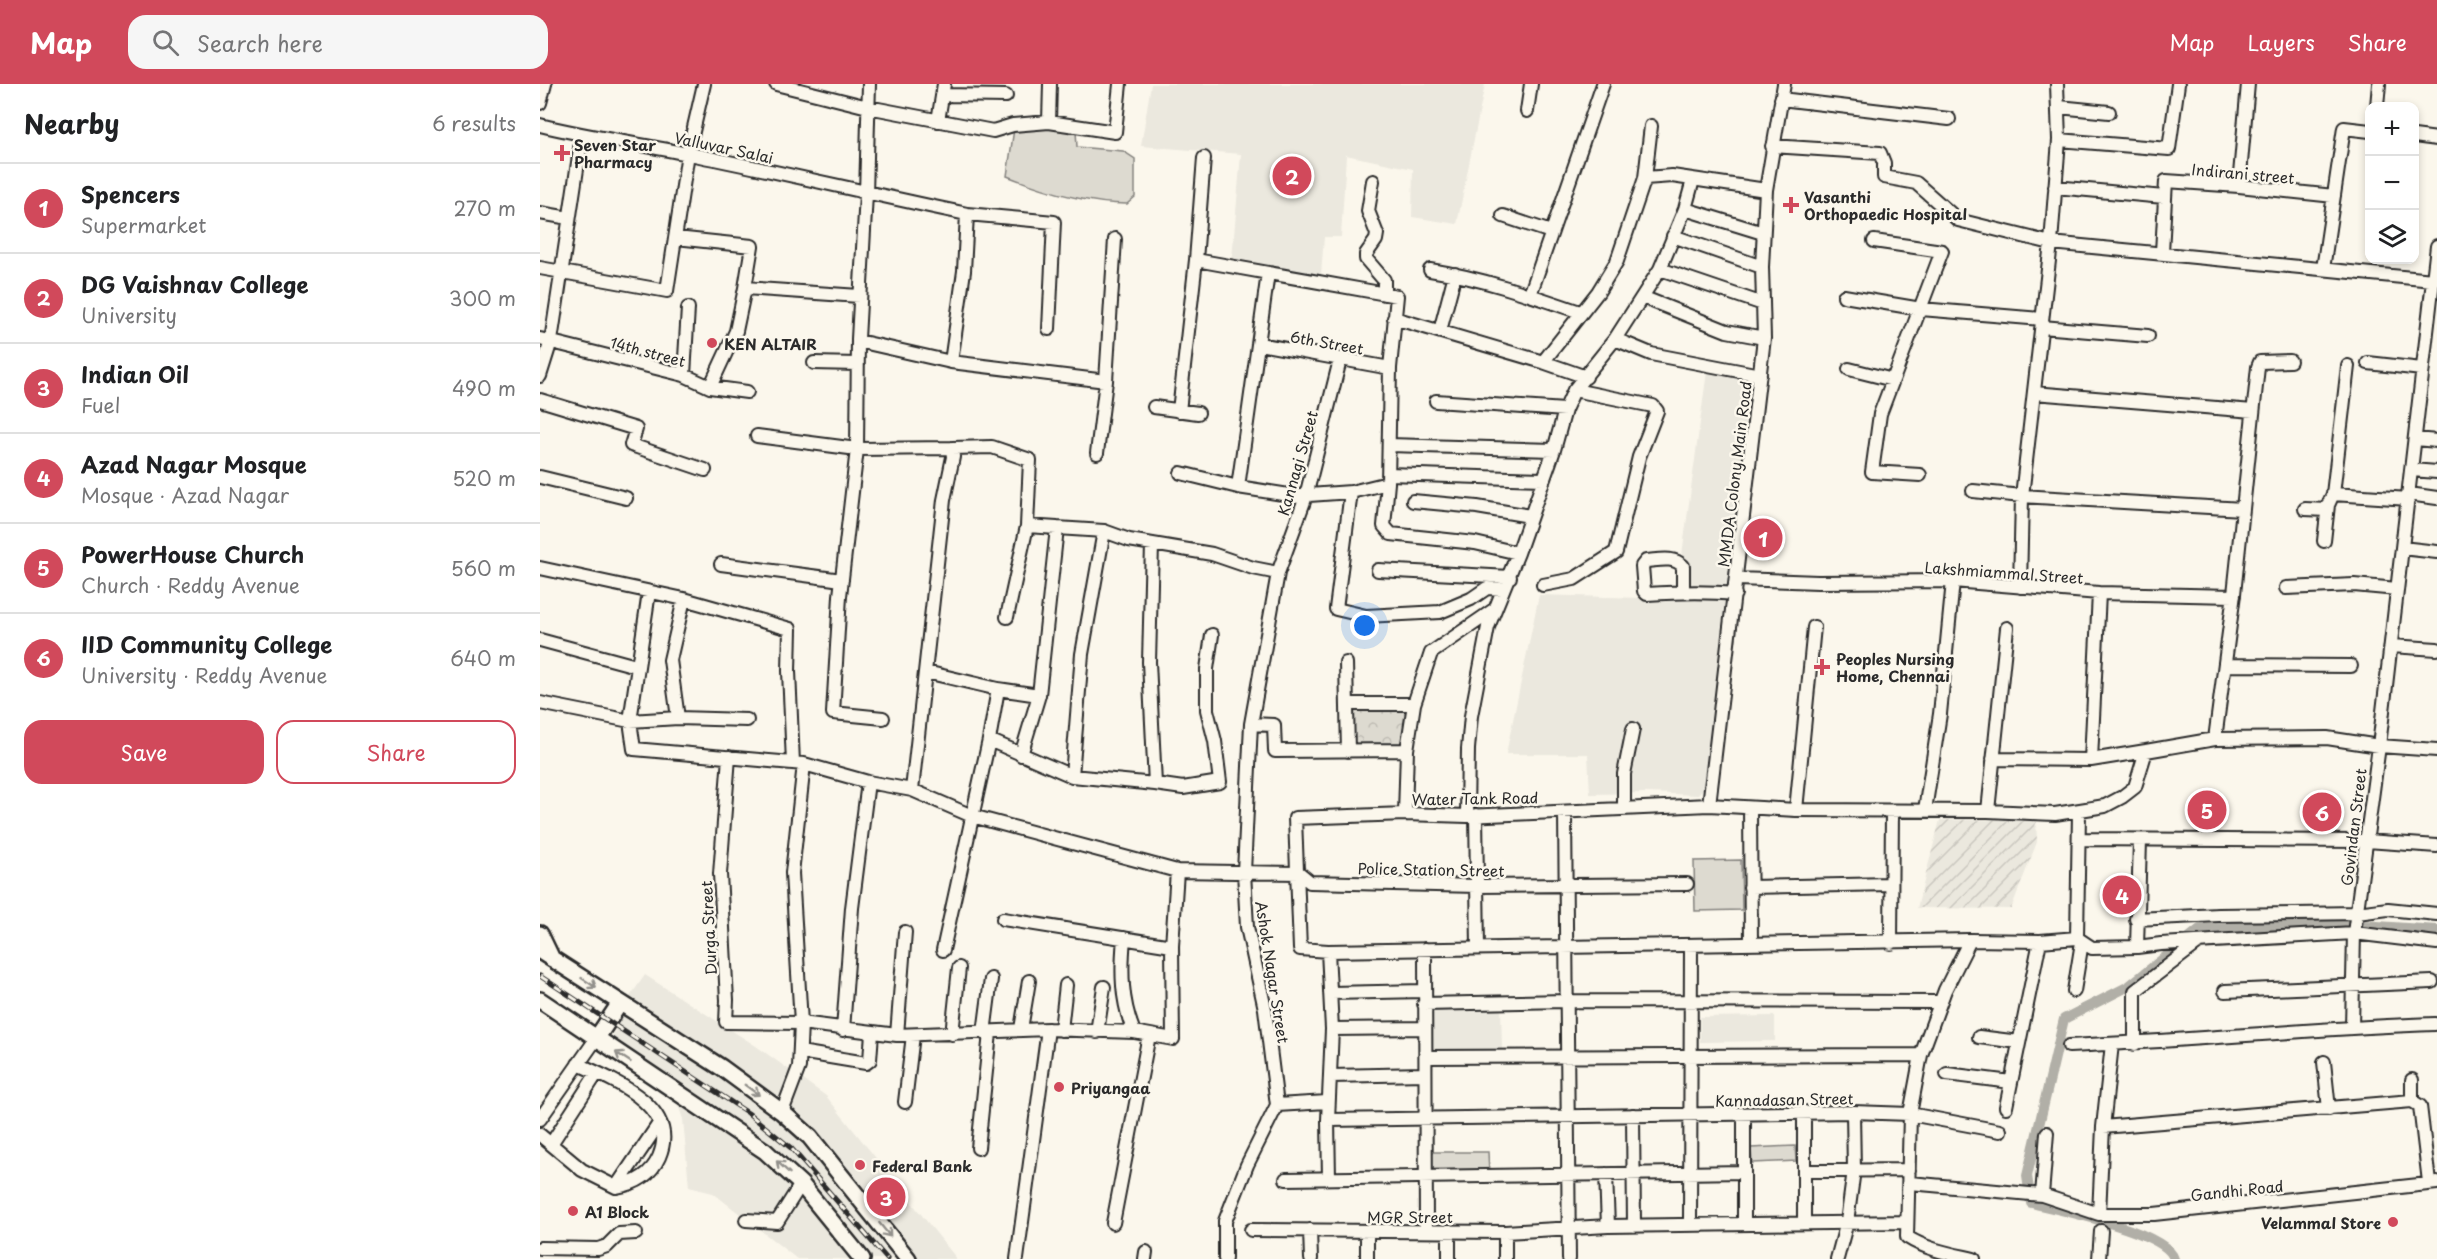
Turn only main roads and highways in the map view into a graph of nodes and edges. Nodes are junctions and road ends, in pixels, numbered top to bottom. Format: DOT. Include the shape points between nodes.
graph roads {
  1 [pos="540,934"];
  2 [pos="546,955"];
  3 [pos="540,999"];
  4 [pos="620,1003"];
  5 [pos="596,1039"];
  6 [pos="862,1259"];
  7 [pos="908,1259"];
  1 -- 2 [label="main road"];
  2 -- 4 [label="main road, one-way"];
  3 -- 5 [label="main road"];
  4 -- 5 [label="main road"];
  4 -- 7 [label="main road, one-way" via="722,1068 782,1112 810,1137"];
  6 -- 5 [label="main road, one-way" via="801,1184 765,1151"];
}
